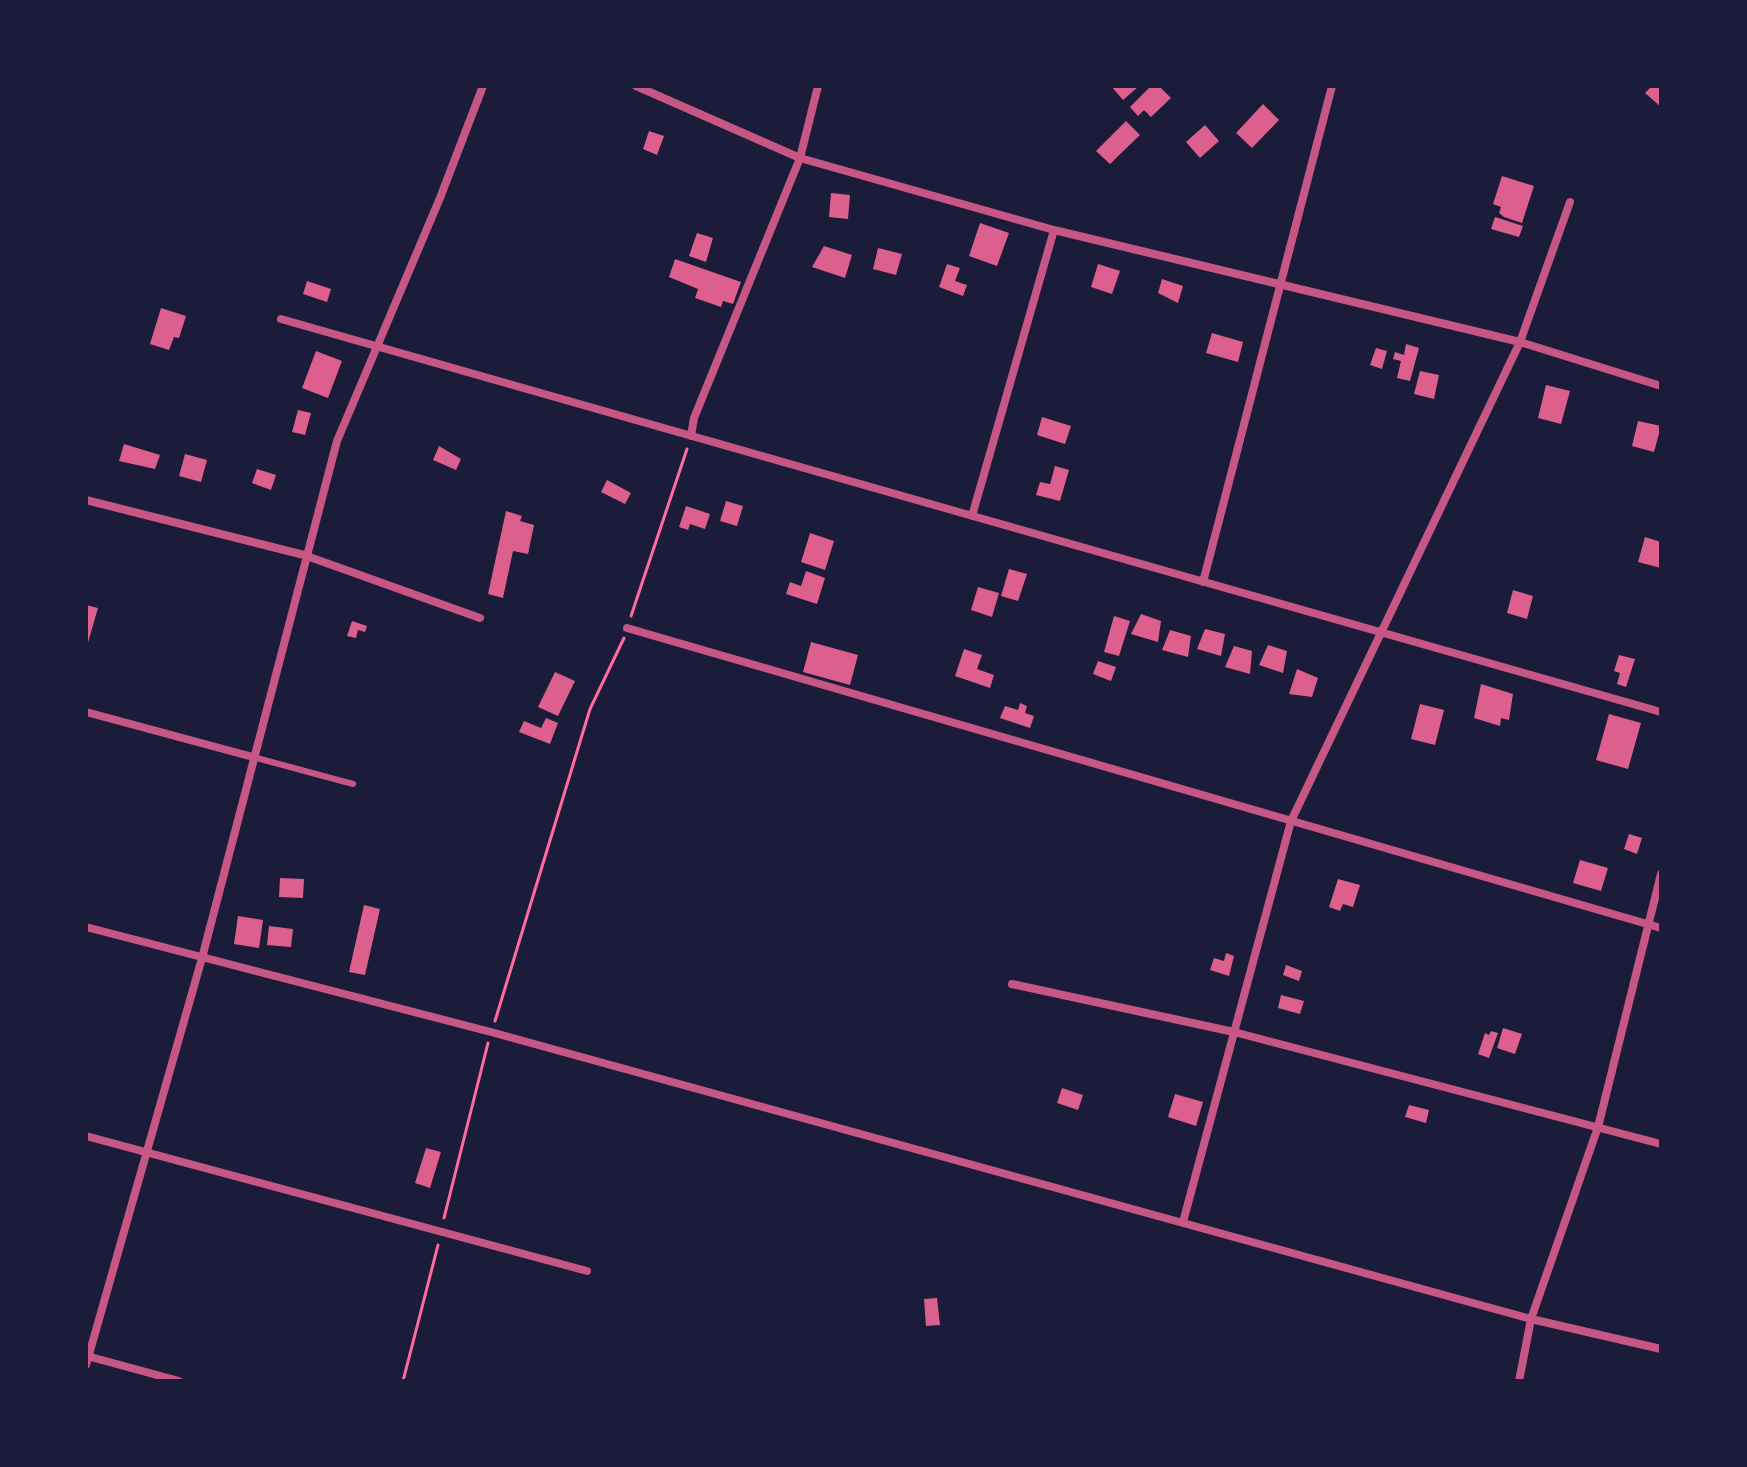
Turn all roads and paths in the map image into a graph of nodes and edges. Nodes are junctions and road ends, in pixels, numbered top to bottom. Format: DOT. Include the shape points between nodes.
graph roads {
  1 [pos="483,86"];
  2 [pos="636,86"];
  3 [pos="818,86"];
  4 [pos="1332,86"];
  5 [pos="800,158"];
  6 [pos="1570,202"];
  7 [pos="1054,230"];
  8 [pos="1281,284"];
  9 [pos="281,319"];
  10 [pos="1520,342"];
  11 [pos="376,346"];
  12 [pos="1661,386"];
  13 [pos="691,436"];
  14 [pos="86,500"];
  15 [pos="972,516"];
  16 [pos="304,555"];
  17 [pos="1203,582"];
  18 [pos="480,618"];
  19 [pos="627,628"];
  20 [pos="1382,632"];
  21 [pos="590,709"];
  22 [pos="86,712"];
  23 [pos="1661,712"];
  24 [pos="253,757"];
  25 [pos="353,784"];
  26 [pos="1291,821"];
  27 [pos="1661,874"];
  28 [pos="1648,925"];
  29 [pos="86,927"];
  30 [pos="1661,928"];
  31 [pos="202,958"];
  32 [pos="1012,984"];
  33 [pos="1234,1032"];
  34 [pos="1598,1127"];
  35 [pos="86,1136"];
  36 [pos="1661,1144"];
  37 [pos="147,1152"];
  38 [pos="1183,1222"];
  39 [pos="587,1271"];
  40 [pos="1531,1319"];
  41 [pos="1661,1349"];
  42 [pos="87,1359"];
  43 [pos="179,1381"];
  44 [pos="1519,1381"];
  1 -- 11 [label="street"];
  2 -- 5 [label="street"];
  3 -- 5 [label="street"];
  4 -- 8 [label="street"];
  5 -- 7 [label="street"];
  5 -- 13 [label="street"];
  6 -- 10 [label="street"];
  7 -- 8 [label="street"];
  7 -- 15 [label="street"];
  8 -- 10 [label="street"];
  8 -- 17 [label="street"];
  9 -- 11 [label="street"];
  10 -- 12 [label="street"];
  10 -- 20 [label="street"];
  11 -- 13 [label="street"];
  11 -- 16 [label="street" via="337,441"];
  13 -- 15 [label="street"];
  13 -- 19 [label="path"];
  14 -- 16 [label="street"];
  15 -- 17 [label="street"];
  16 -- 18 [label="street"];
  16 -- 24 [label="street"];
  17 -- 20 [label="street"];
  19 -- 21 [label="path"];
  19 -- 26 [label="street"];
  20 -- 23 [label="street"];
  20 -- 26 [label="street"];
  22 -- 24 [label="street"];
  24 -- 25 [label="lane"];
  24 -- 31 [label="street"];
  26 -- 28 [label="street"];
  26 -- 33 [label="street"];
  27 -- 28 [label="street"];
  28 -- 30 [label="street"];
  28 -- 34 [label="street"];
  29 -- 31 [label="street"];
  31 -- 37 [label="street"];
  31 -- 38 [label="street"];
  32 -- 33 [label="street"];
  33 -- 34 [label="street"];
  33 -- 38 [label="street"];
  34 -- 36 [label="street"];
  34 -- 40 [label="street"];
  35 -- 37 [label="street"];
  37 -- 39 [label="street"];
  37 -- 42 [label="street"];
  38 -- 40 [label="street"];
  40 -- 41 [label="street"];
  40 -- 44 [label="street"];
  42 -- 43 [label="street"];
}
